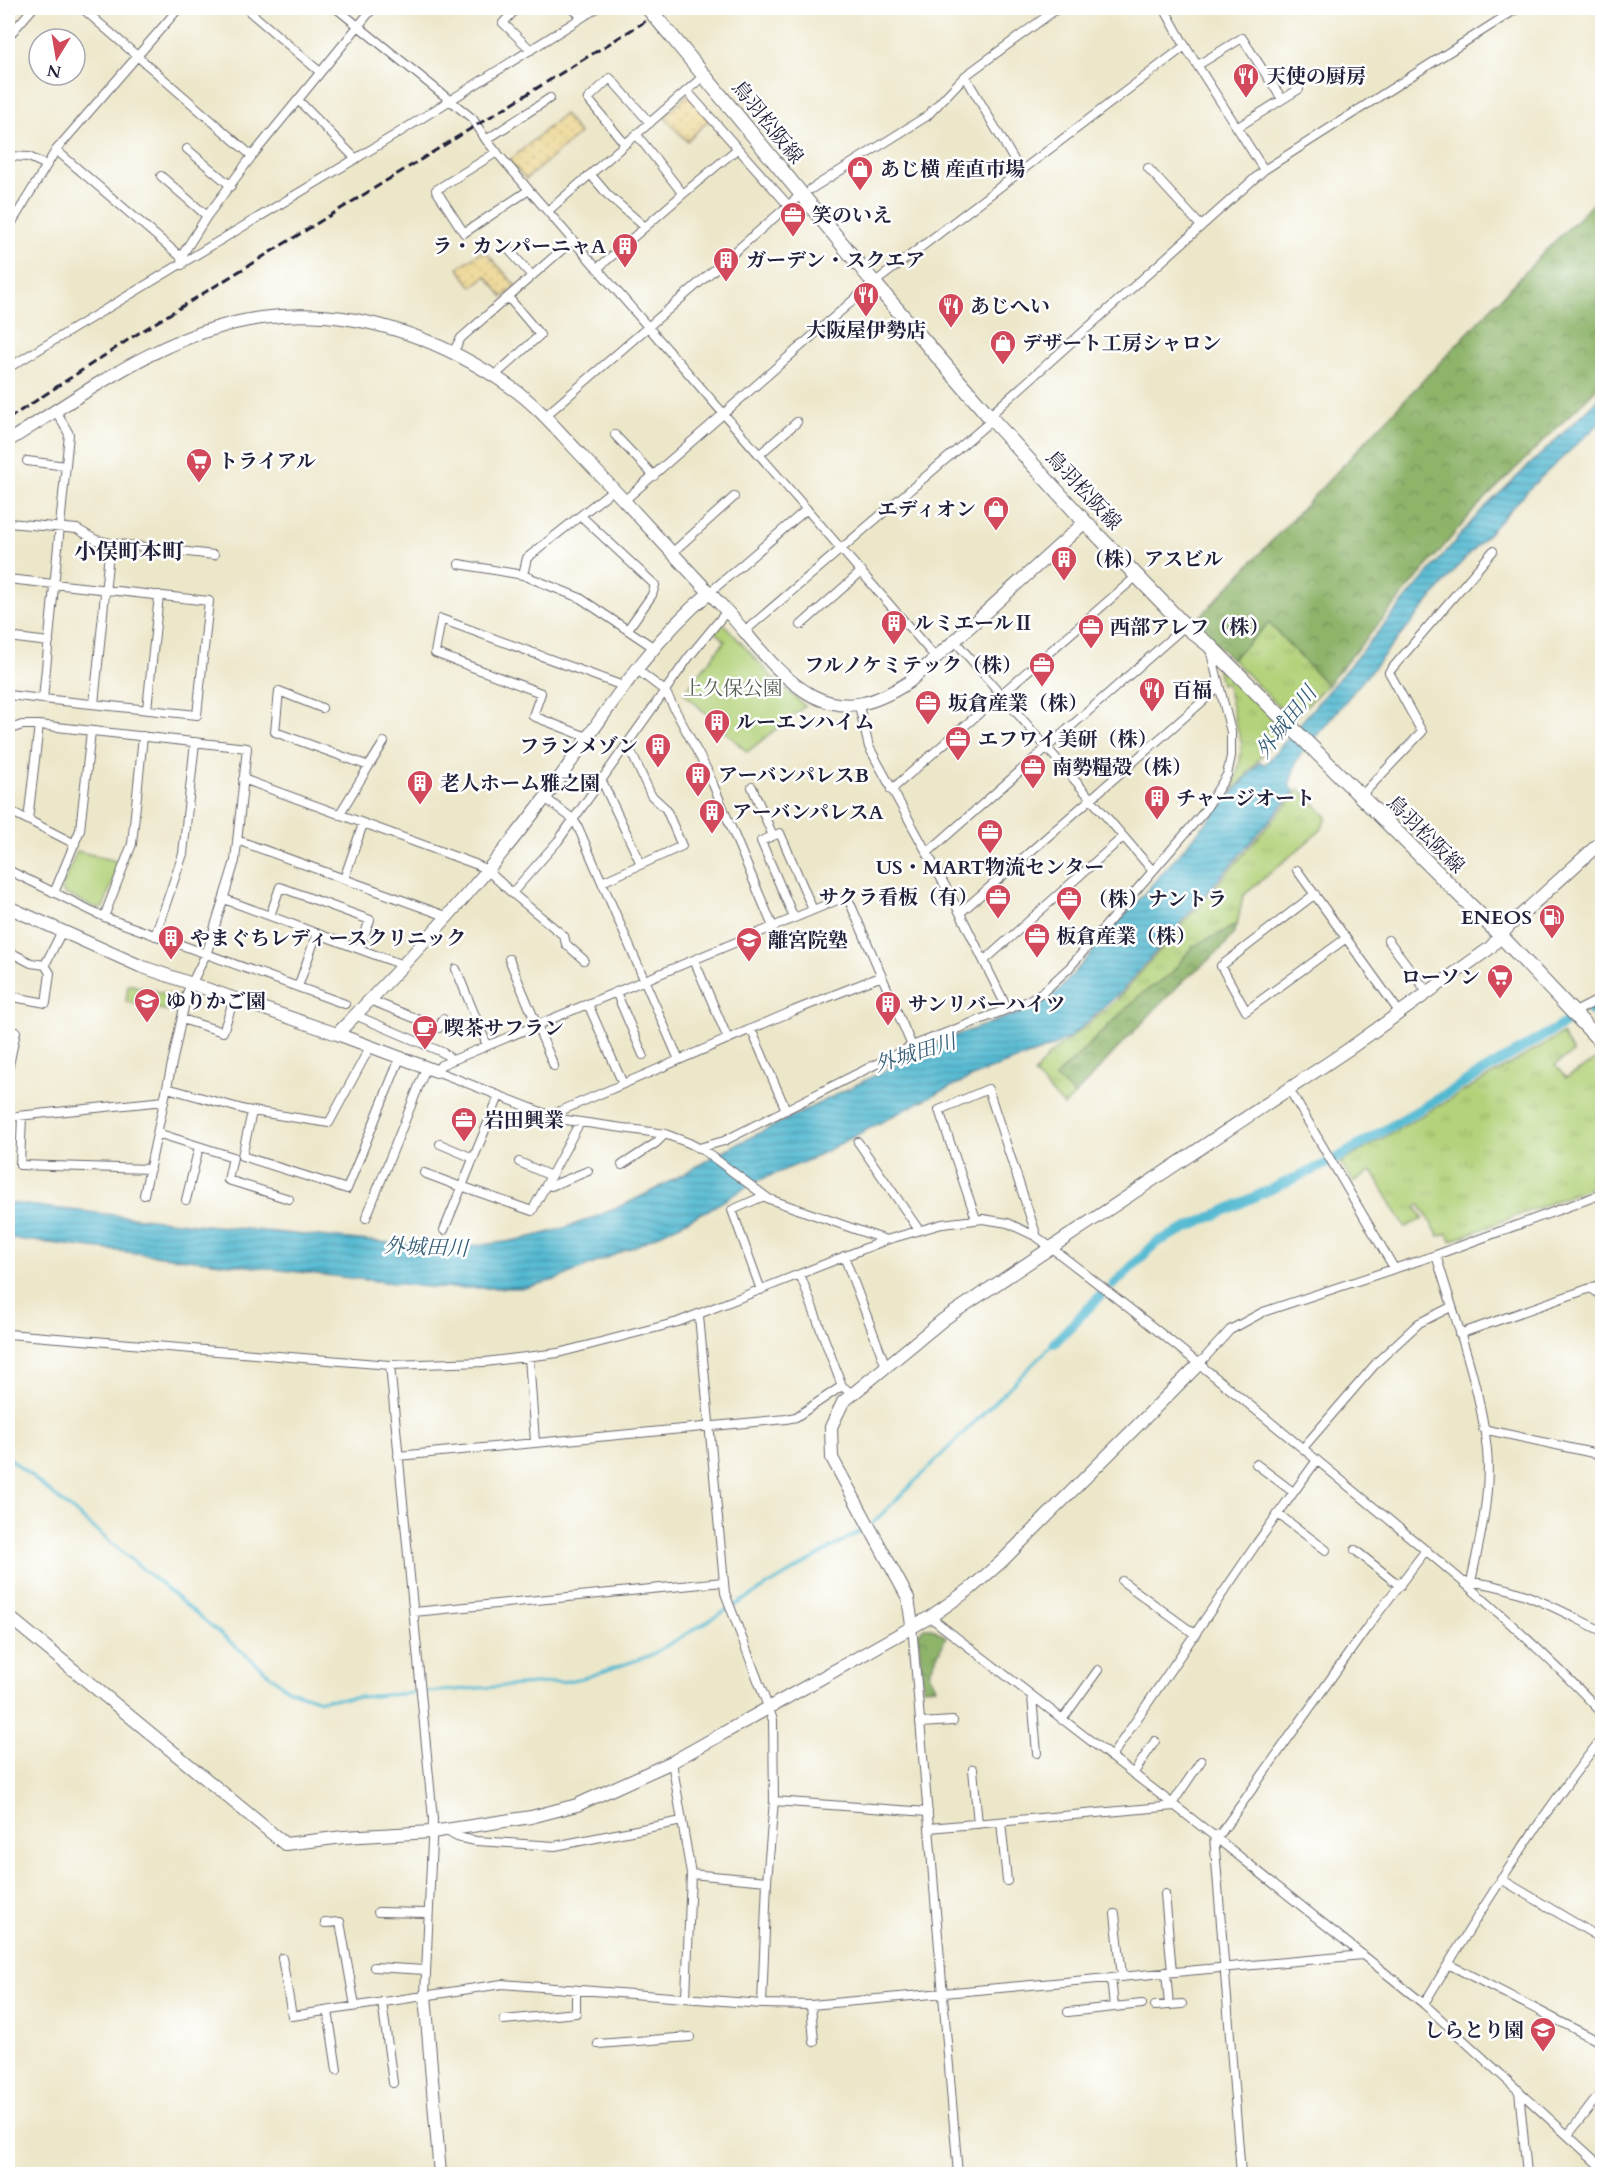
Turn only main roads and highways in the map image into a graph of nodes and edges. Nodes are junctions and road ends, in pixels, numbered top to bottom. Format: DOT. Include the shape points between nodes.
graph roads {
  1 [pos="648,8"];
  2 [pos="1602,1043"];
  1 -- 2 [label="main road, 鳥羽松阪線, bridge" via="875,284 1085,522 1185,626 1209,645 1501,936"];
}
